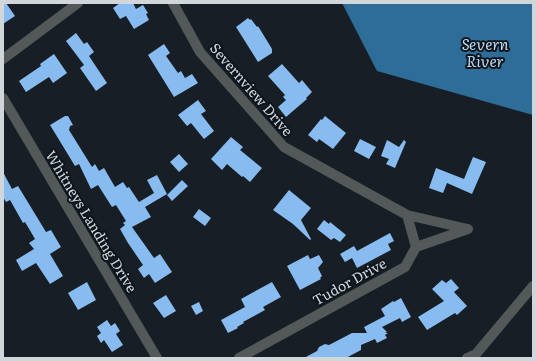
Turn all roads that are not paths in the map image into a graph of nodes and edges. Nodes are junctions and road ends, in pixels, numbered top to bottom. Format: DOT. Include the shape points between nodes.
graph roads {
  1 [pos="78,3"];
  2 [pos="173,3"];
  3 [pos="3,60"];
  4 [pos="3,98"];
  5 [pos="407,215"];
  6 [pos="416,247"];
  7 [pos="533,286"];
  8 [pos="157,358"];
  9 [pos="239,358"];
  10 [pos="467,358"];
  1 -- 3 [label="street"];
  2 -- 5 [label="street, Severnview Drive" via="200,52 284,147"];
  4 -- 8 [label="street, Whitneys Landing Drive"];
  5 -- 6 [label="street"];
  5 -- 6 [label="street, Severnview Drive" via="468,229"];
  6 -- 9 [label="street, Tudor Drive" via="405,267"];
  7 -- 10 [label="street" via="476,354"];
}
